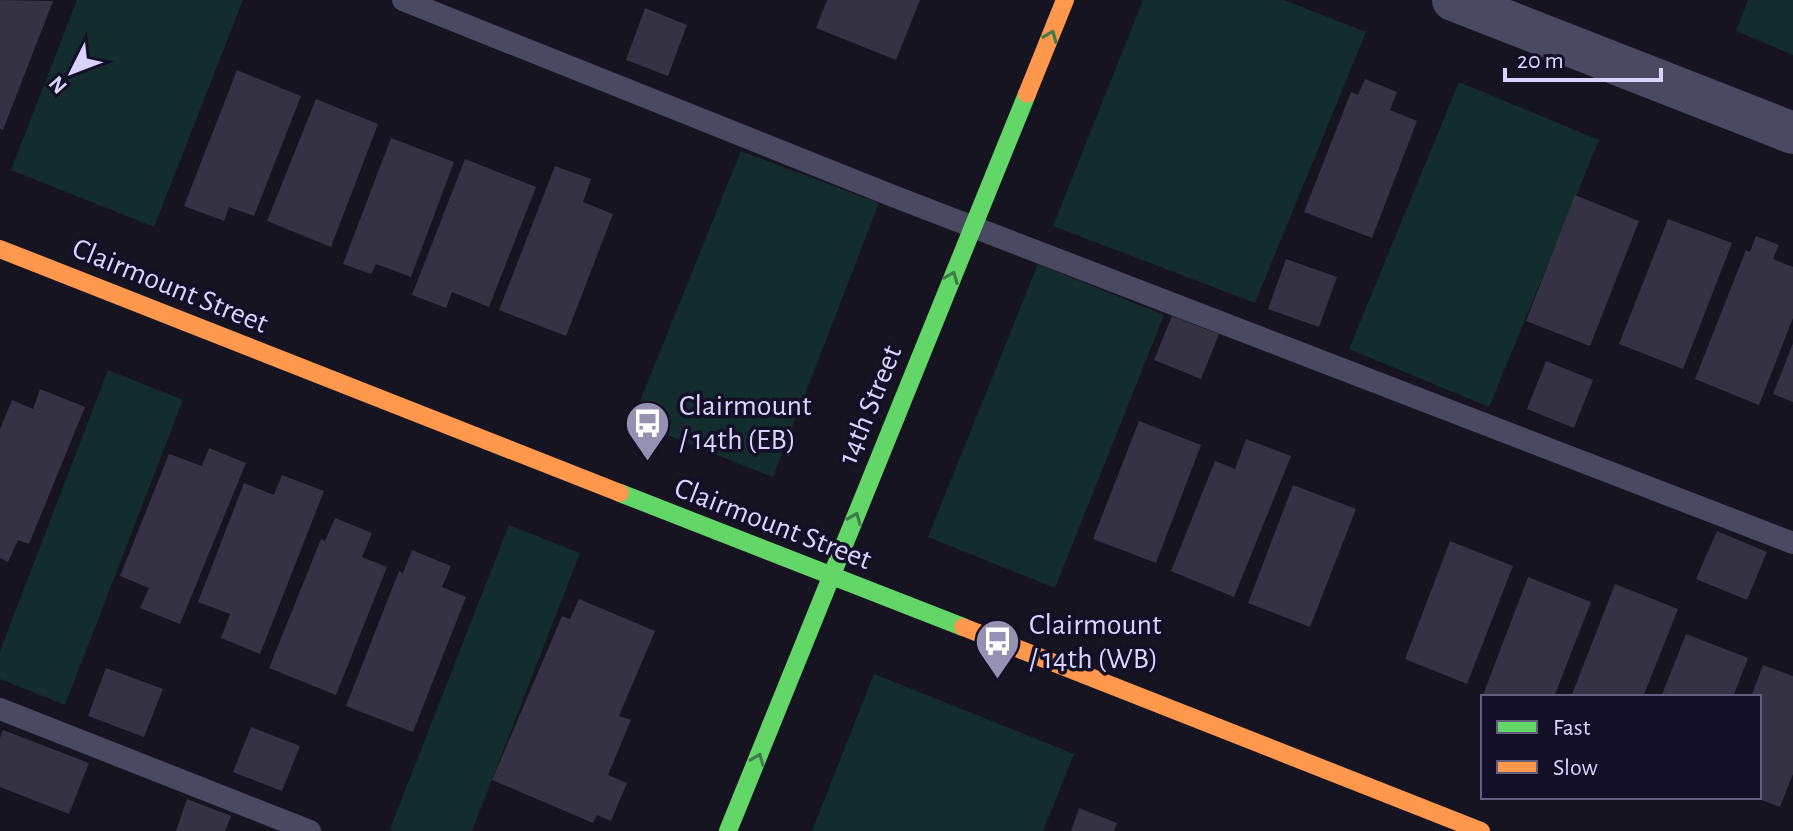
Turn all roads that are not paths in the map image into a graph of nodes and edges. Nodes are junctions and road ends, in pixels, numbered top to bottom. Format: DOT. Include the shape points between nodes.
graph roads {
  1 [pos="403,0"];
  2 [pos="1065,0"];
  3 [pos="1453,0"];
  4 [pos="1793,133"];
  5 [pos="973,225"];
  6 [pos="0,249"];
  7 [pos="1793,543"];
  8 [pos="831,577"];
  9 [pos="0,709"];
  10 [pos="310,831"];
  11 [pos="728,831"];
  12 [pos="1481,831"];
  1 -- 5 [label="lane"];
  5 -- 2 [label="street, 14th Street, one-way"];
  3 -- 4 [label="street"];
  5 -- 7 [label="lane"];
  8 -- 5 [label="street, 14th Street, one-way"];
  6 -- 8 [label="street, Clairmount Street"];
  11 -- 8 [label="street, 14th Street, one-way"];
  8 -- 12 [label="street, Clairmount Street"];
  9 -- 10 [label="lane"];
}
